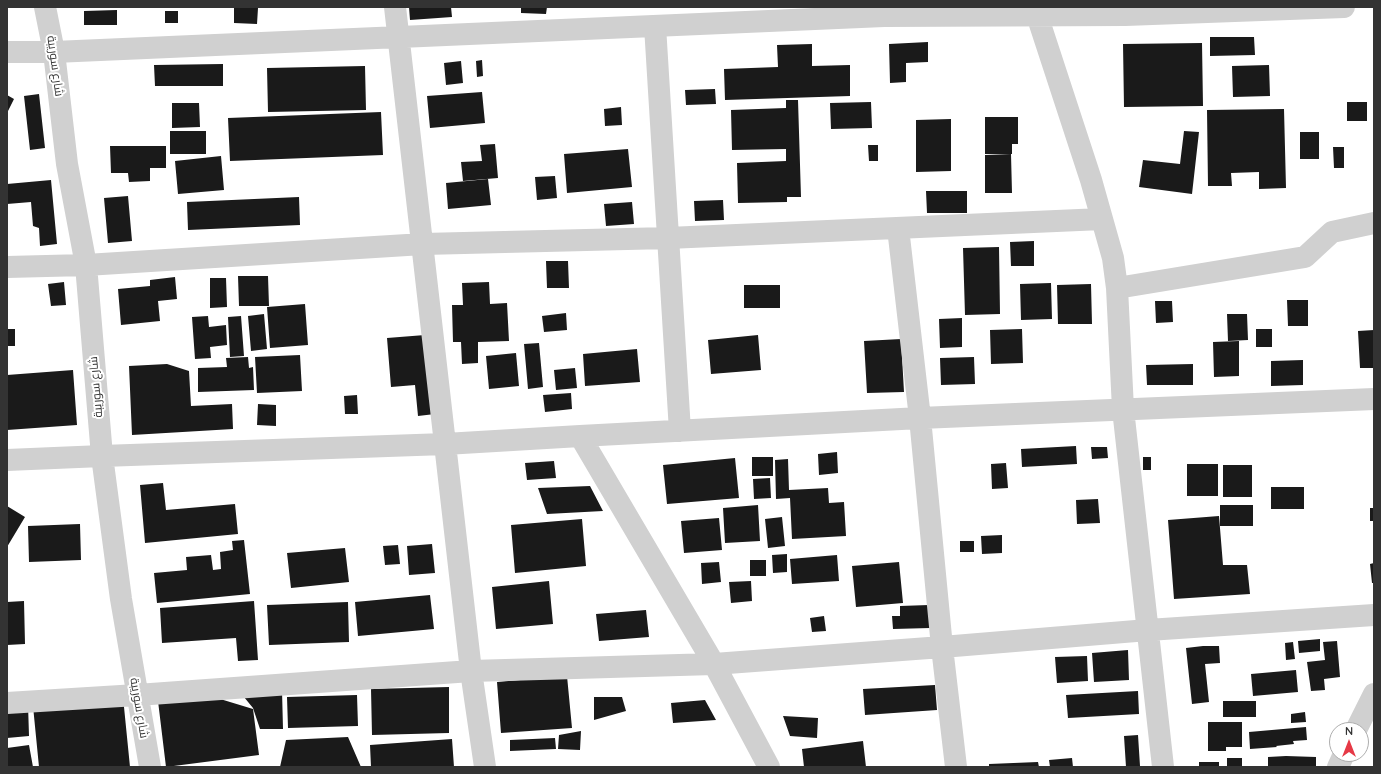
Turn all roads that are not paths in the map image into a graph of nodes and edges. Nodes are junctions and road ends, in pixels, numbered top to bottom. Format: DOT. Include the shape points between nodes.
graph roads {
  1 [pos="45,7"];
  2 [pos="395,7"];
  3 [pos="1344,7"];
  4 [pos="1223,9"];
  5 [pos="881,12"];
  6 [pos="1037,15"];
  7 [pos="655,26"];
  8 [pos="399,38"];
  9 [pos="7,52"];
  10 [pos="54,52"];
  11 [pos="1102,219"];
  12 [pos="1374,223"];
  13 [pos="898,228"];
  14 [pos="668,238"];
  15 [pos="423,244"];
  16 [pos="86,265"];
  17 [pos="7,267"];
  18 [pos="1117,288"];
  19 [pos="1374,399"];
  20 [pos="1123,409"];
  21 [pos="920,418"];
  22 [pos="680,431"];
  23 [pos="580,436"];
  24 [pos="445,444"];
  25 [pos="102,456"];
  26 [pos="7,460"];
  27 [pos="1374,615"];
  28 [pos="1148,630"];
  29 [pos="942,647"];
  30 [pos="714,664"];
  31 [pos="471,671"];
  32 [pos="1374,694"];
  33 [pos="137,695"];
  34 [pos="7,703"];
  35 [pos="1360,722"];
  36 [pos="150,767"];
  37 [pos="485,767"];
  38 [pos="769,767"];
  39 [pos="956,767"];
  40 [pos="1163,767"];
  1 -- 10 [label="street, شارع سوريبة"];
  2 -- 8 [label="street"];
  3 -- 4 [label="street"];
  4 -- 6 [label="street" via="1125,15"];
  5 -- 6 [label="street"];
  5 -- 7 [label="street"];
  6 -- 11 [label="street"];
  7 -- 8 [label="street"];
  7 -- 14 [label="street"];
  8 -- 10 [label="street"];
  8 -- 15 [label="street"];
  9 -- 10 [label="street"];
  10 -- 16 [label="street, شارع سوريبة" via="67,164"];
  11 -- 13 [label="street"];
  11 -- 18 [label="street" via="1113,258"];
  12 -- 18 [label="street" via="1332,232 1306,257"];
  13 -- 14 [label="street"];
  13 -- 21 [label="street"];
  14 -- 15 [label="street"];
  14 -- 22 [label="street"];
  15 -- 16 [label="street"];
  15 -- 24 [label="street"];
  16 -- 17 [label="street"];
  16 -- 25 [label="street, شارع سوريبة"];
  18 -- 20 [label="street"];
  19 -- 20 [label="street"];
  20 -- 21 [label="street"];
  20 -- 28 [label="street"];
  21 -- 22 [label="street"];
  21 -- 29 [label="street"];
  22 -- 23 [label="street"];
  23 -- 24 [label="street"];
  23 -- 30 [label="street"];
  24 -- 25 [label="street"];
  24 -- 31 [label="street"];
  25 -- 26 [label="street"];
  25 -- 33 [label="street, شارع سوريبة"];
  27 -- 28 [label="street"];
  28 -- 29 [label="street"];
  28 -- 40 [label="street"];
  29 -- 30 [label="street"];
  29 -- 39 [label="street"];
  30 -- 31 [label="street"];
  30 -- 38 [label="street"];
  31 -- 33 [label="street"];
  31 -- 37 [label="street"];
  32 -- 35 [label="street"];
  33 -- 34 [label="street"];
  33 -- 36 [label="street, شارع سوريبة"];
}
